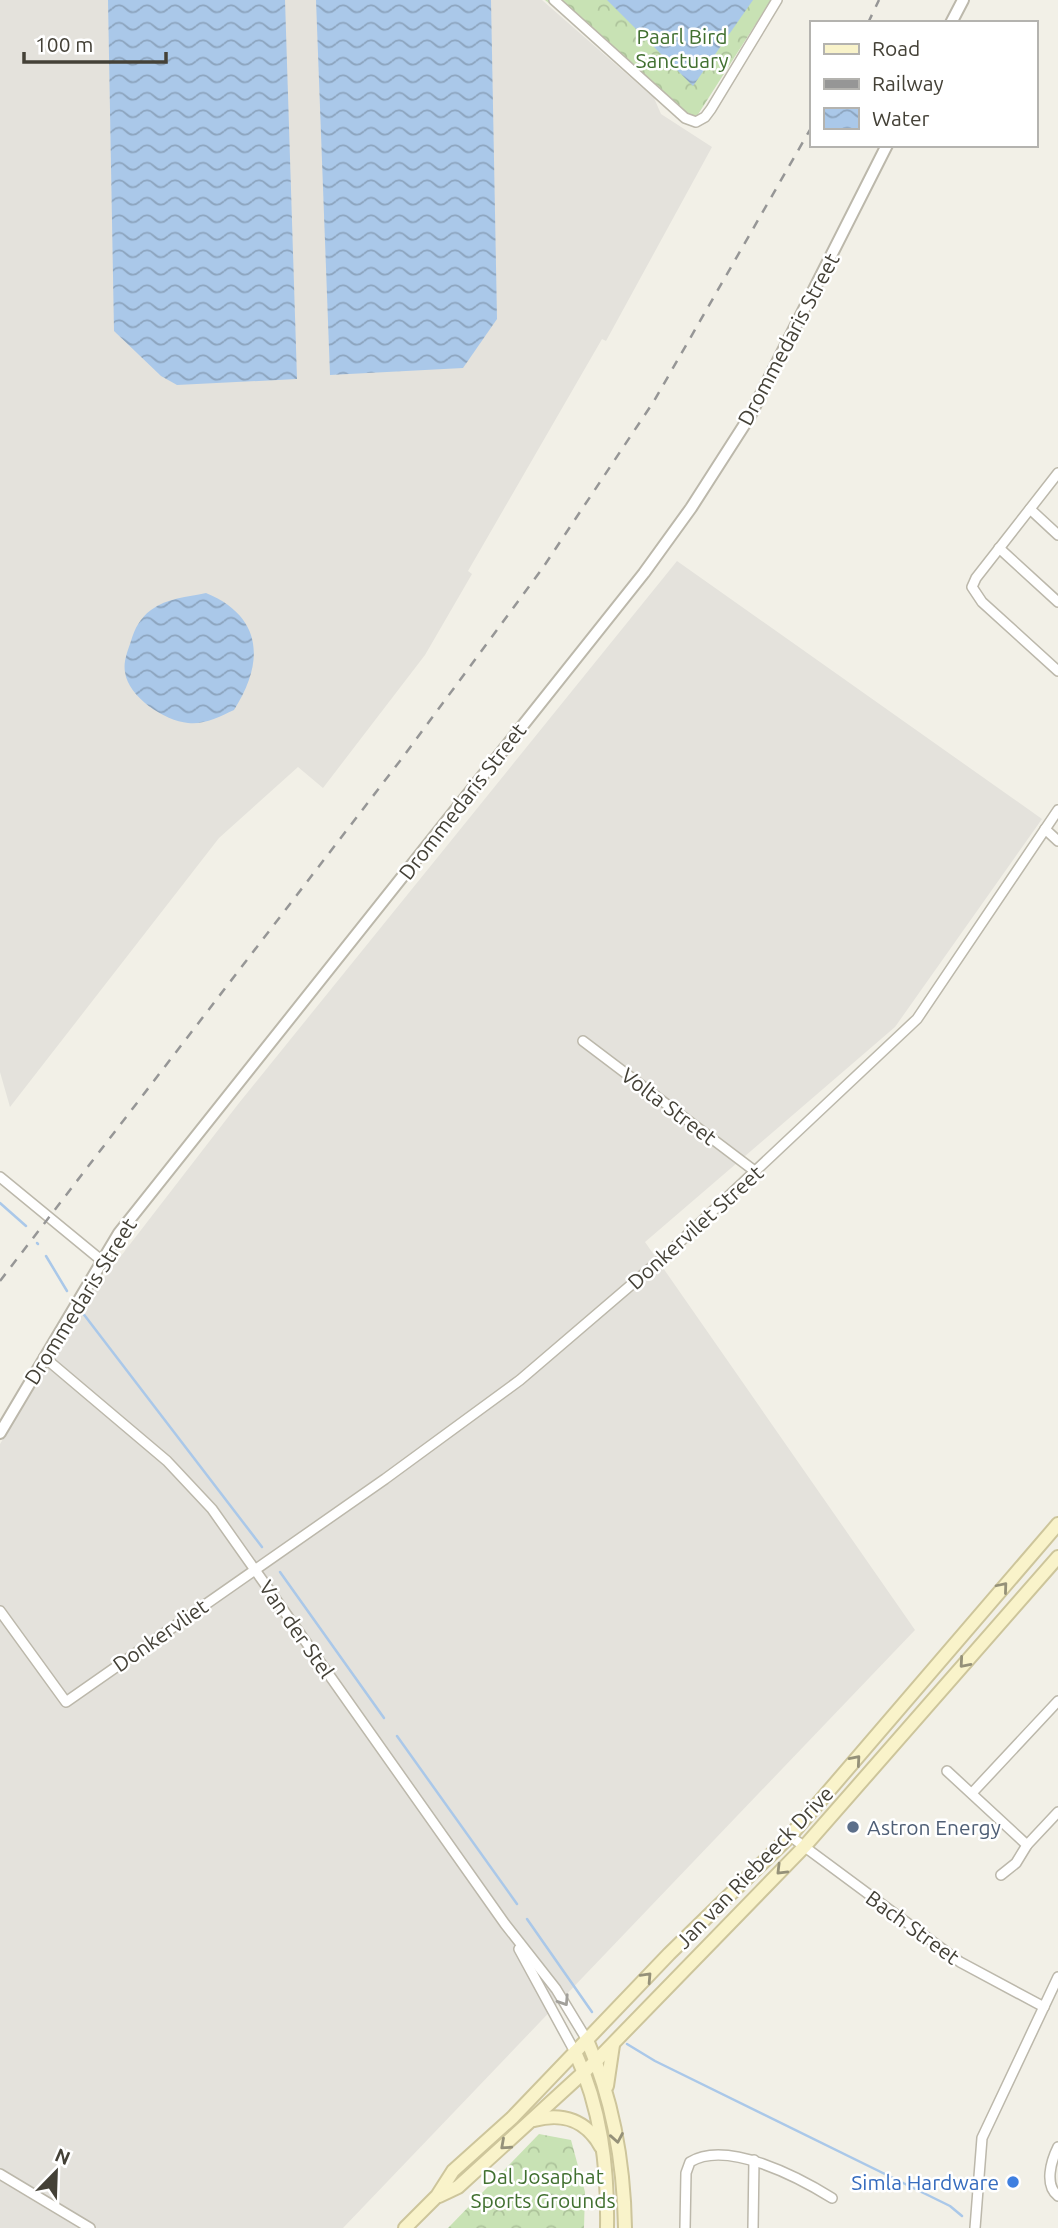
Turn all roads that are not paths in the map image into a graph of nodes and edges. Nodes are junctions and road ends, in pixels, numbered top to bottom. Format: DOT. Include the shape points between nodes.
graph roads {
  1 [pos="554,0"];
  2 [pos="777,0"];
  3 [pos="963,0"];
  4 [pos="952,21"];
  5 [pos="886,147"];
  6 [pos="1058,473"];
  7 [pos="1030,509"];
  8 [pos="1058,535"];
  9 [pos="999,548"];
  10 [pos="1058,602"];
  11 [pos="1058,671"];
  12 [pos="1058,810"];
  13 [pos="1045,830"];
  14 [pos="1058,841"];
  15 [pos="583,1041"];
  16 [pos="756,1172"];
  17 [pos="0,1177"];
  18 [pos="101,1260"];
  19 [pos="44,1357"];
  20 [pos="0,1433"];
  21 [pos="1058,1524"];
  22 [pos="1058,1557"];
  23 [pos="255,1568"];
  24 [pos="0,1611"];
  25 [pos="1058,1701"];
  26 [pos="947,1771"];
  27 [pos="973,1792"];
  28 [pos="1058,1812"];
  29 [pos="790,1836"];
  30 [pos="1027,1844"];
  31 [pos="804,1847"];
  32 [pos="1001,1875"];
  33 [pos="513,1935"];
  34 [pos="1058,1977"];
  35 [pos="1044,2007"];
  36 [pos="587,2040"];
  37 [pos="613,2045"];
  38 [pos="575,2052"];
  39 [pos="596,2061"];
  40 [pos="584,2073"];
  41 [pos="607,2094"];
  42 [pos="532,2121"];
  43 [pos="1058,2147"];
  44 [pos="604,2154"];
  45 [pos="754,2160"];
  46 [pos="0,2174"];
  47 [pos="437,2196"];
  48 [pos="1058,2196"];
  49 [pos="832,2198"];
  50 [pos="90,2228"];
  51 [pos="405,2228"];
  52 [pos="607,2228"];
  53 [pos="625,2228"];
  54 [pos="685,2228"];
  55 [pos="753,2228"];
  56 [pos="975,2228"];
  1 -- 2 [label="street" via="685,118 696,122 711,109"];
  3 -- 4 [label="street"];
  5 -- 18 [label="street, Drommedaris Street" via="755,405 668,542"];
  6 -- 7 [label="street"];
  7 -- 8 [label="street"];
  7 -- 9 [label="street"];
  9 -- 10 [label="street"];
  9 -- 11 [label="street" via="976,578 973,592"];
  12 -- 13 [label="street, Donkervilet Street"];
  13 -- 14 [label="street"];
  13 -- 16 [label="street, Donkervilet Street" via="917,1019"];
  15 -- 16 [label="street, Volta Street"];
  16 -- 23 [label="street, Donkervilet Street" via="520,1380"];
  17 -- 18 [label="street"];
  18 -- 19 [label="street, Drommedaris Street"];
  19 -- 20 [label="street, Drommedaris Street"];
  19 -- 23 [label="street, Van der Stel" via="191,1484"];
  29 -- 21 [label="main road, Jan van Riebeeck Drive, one-way"];
  22 -- 31 [label="main road, Jan van Riebeeck Drive, one-way"];
  23 -- 24 [label="street, Donkervliet" via="66,1702"];
  23 -- 33 [label="street, Van der Stel"];
  25 -- 27 [label="street"];
  26 -- 27 [label="street"];
  27 -- 30 [label="street"];
  28 -- 30 [label="street"];
  29 -- 31 [label="street, Bach Street"];
  36 -- 29 [label="main road, Jan van Riebeeck Drive, one-way"];
  30 -- 32 [label="street" via="1016,1863"];
  31 -- 35 [label="street, Bach Street" via="960,1962"];
  31 -- 37 [label="main road, Jan van Riebeeck Drive, one-way"];
  33 -- 36 [label="street, Van der Stel, one-way" via="556,1989"];
  33 -- 38 [label="street, Van der Stel"];
  34 -- 35 [label="street"];
  35 -- 56 [label="street" via="982,2138"];
  36 -- 38 [label="main road, Jan van Riebeeck Drive"];
  36 -- 39 [label="main road, Van der Stel"];
  37 -- 39 [label="main road, Jan van Riebeeck Drive"];
  37 -- 41 [label="main road"];
  38 -- 40 [label="main road, Van der Stel"];
  38 -- 47 [label="main road, Jan van Riebeeck Drive" via="453,2171"];
  39 -- 40 [label="main road, Jan van Riebeeck Drive"];
  39 -- 41 [label="main road, Van der Stel"];
  40 -- 42 [label="main road, Jan van Riebeeck Drive"];
  40 -- 44 [label="main road, Van der Stel"];
  41 -- 53 [label="main road, Van der Stel, one-way" via="622,2167"];
  42 -- 44 [label="main road" via="571,2119 590,2132"];
  42 -- 47 [label="main road, Jan van Riebeeck Drive, one-way" via="458,2187"];
  43 -- 48 [label="street" via="1051,2162 1050,2186"];
  44 -- 52 [label="main road, Van der Stel"];
  45 -- 49 [label="street"];
  45 -- 54 [label="street" via="700,2158 690,2162"];
  45 -- 55 [label="street"];
  46 -- 50 [label="street"];
  47 -- 51 [label="main road, Jan van Riebeeck Drive"];
}
